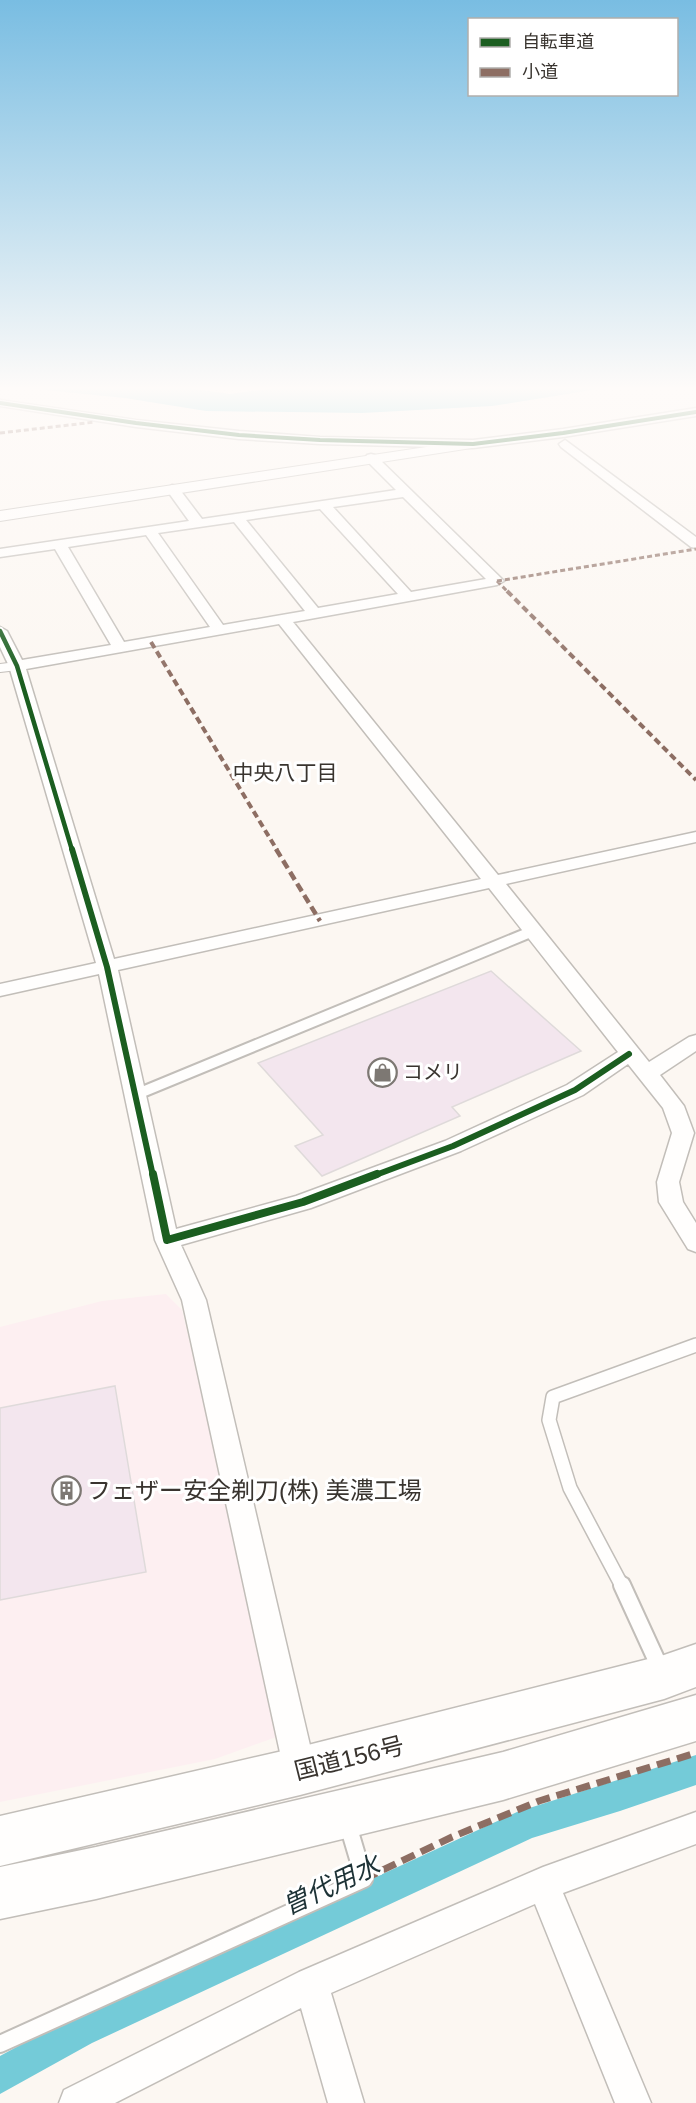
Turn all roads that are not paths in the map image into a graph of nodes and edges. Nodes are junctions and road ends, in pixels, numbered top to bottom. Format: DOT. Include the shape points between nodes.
graph roads {
  1 [pos="197,485"];
  2 [pos="401,485"];
  3 [pos="619,485"];
  4 [pos="172,489"];
  5 [pos="408,492"];
  6 [pos="324,505"];
  7 [pos="0,516"];
  8 [pos="237,518"];
  9 [pos="198,523"];
  10 [pos="150,531"];
  11 [pos="59,544"];
  12 [pos="696,544"];
  13 [pos="0,553"];
  14 [pos="408,597"];
  15 [pos="314,613"];
  16 [pos="283,619"];
  17 [pos="219,630"];
  18 [pos="0,631"];
  19 [pos="120,648"];
  20 [pos="8,667"];
  21 [pos="696,837"];
  22 [pos="494,881"];
  23 [pos="533,932"];
  24 [pos="107,967"];
  25 [pos="0,990"];
  26 [pos="696,1042"];
  27 [pos="629,1054"];
  28 [pos="647,1073"];
  29 [pos="135,1095"];
  30 [pos="167,1240"];
  31 [pos="696,1243"];
  32 [pos="696,1345"];
  33 [pos="680,1671"];
  34 [pos="696,1718"];
  35 [pos="300,1771"];
  36 [pos="345,1813"];
  37 [pos="696,1828"];
  38 [pos="0,1841"];
  39 [pos="543,1884"];
  40 [pos="0,1893"];
  41 [pos="310,1984"];
  42 [pos="0,2044"];
  43 [pos="77,2103"];
  44 [pos="346,2103"];
  45 [pos="633,2103"];
  1 -- 4 [label="street"];
  2 -- 5 [label="street"];
  3 -- 12 [label="street"];
  4 -- 7 [label="street"];
  4 -- 9 [label="street"];
  5 -- 6 [label="street"];
  5 -- 14 [label="street" via="497,581"];
  6 -- 8 [label="street"];
  6 -- 14 [label="street"];
  8 -- 9 [label="street"];
  8 -- 15 [label="street"];
  9 -- 10 [label="street"];
  10 -- 11 [label="street"];
  10 -- 17 [label="street"];
  11 -- 13 [label="street"];
  11 -- 19 [label="street"];
  14 -- 15 [label="street"];
  15 -- 16 [label="street"];
  16 -- 17 [label="street"];
  16 -- 22 [label="street"];
  17 -- 19 [label="street"];
  18 -- 20 [label="street"];
  19 -- 20 [label="street"];
  20 -- 24 [label="street"];
  21 -- 22 [label="street"];
  22 -- 23 [label="street"];
  22 -- 24 [label="street"];
  23 -- 27 [label="street"];
  23 -- 29 [label="lane"];
  24 -- 25 [label="street"];
  24 -- 29 [label="street"];
  26 -- 28 [label="street"];
  27 -- 28 [label="street"];
  27 -- 30 [label="street" via="575,1090 453,1146 303,1202"];
  28 -- 31 [label="street" via="673,1106 683,1133 668,1182 671,1202"];
  29 -- 30 [label="street"];
  30 -- 35 [label="street" via="194,1300"];
  32 -- 33 [label="lane" via="553,1397 549,1420 570,1488 613,1566"];
  33 -- 35 [label="highway, 国道156号"];
  34 -- 36 [label="highway" via="503,1776"];
  35 -- 38 [label="highway, 国道156号"];
  36 -- 40 [label="highway"];
  36 -- 42 [label="lane" via="364,1879"];
  37 -- 39 [label="street"];
  39 -- 41 [label="street"];
  39 -- 45 [label="street"];
  41 -- 43 [label="street"];
  41 -- 44 [label="street"];
}
